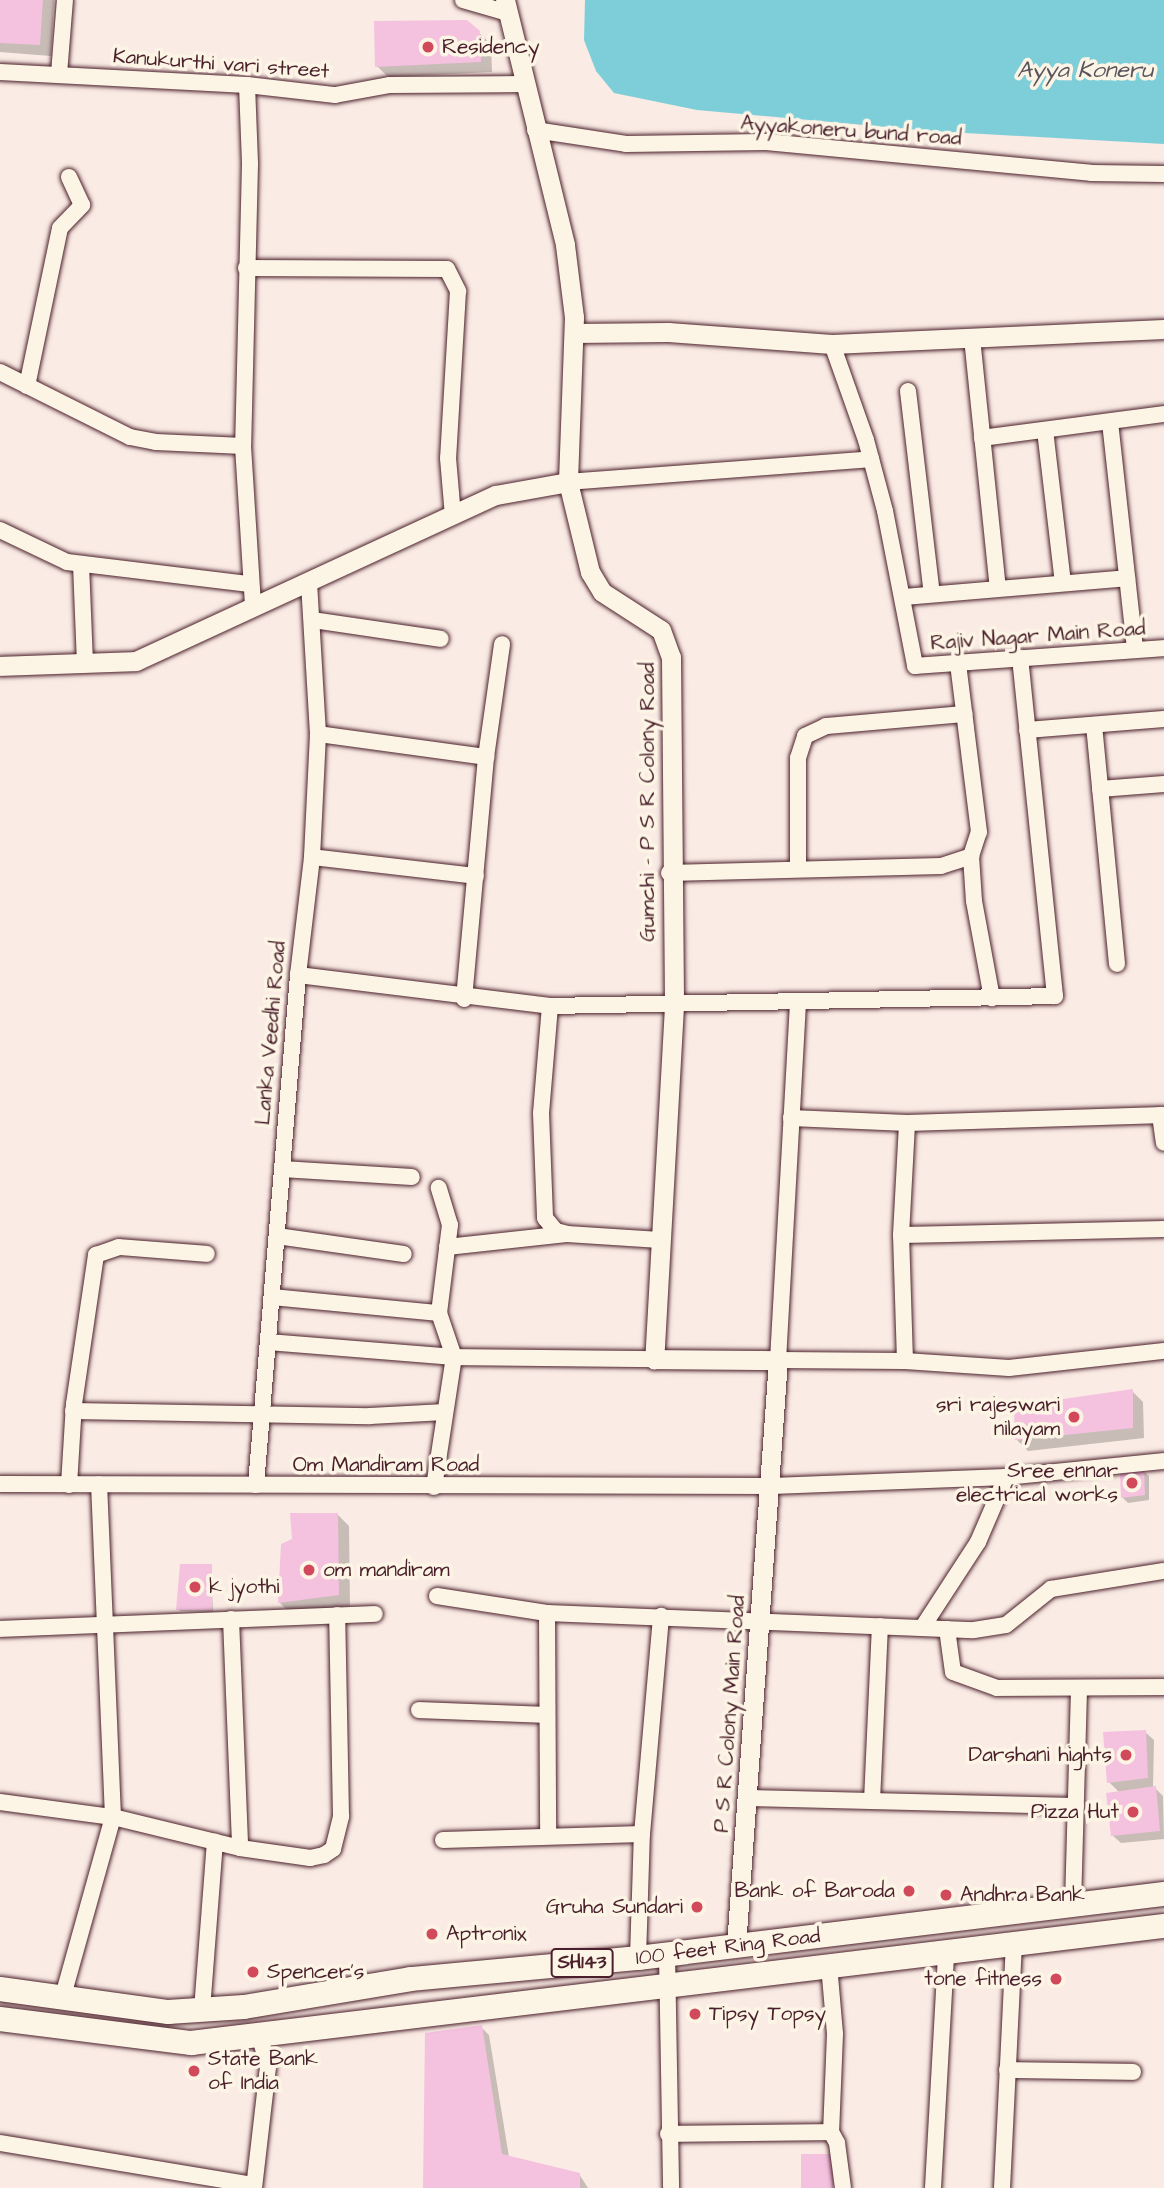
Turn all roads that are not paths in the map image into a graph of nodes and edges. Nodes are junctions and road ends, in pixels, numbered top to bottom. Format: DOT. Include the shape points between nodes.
graph roads {
  1 [pos="65,0"];
  2 [pos="463,0"];
  3 [pos="506,7"];
  4 [pos="0,72"];
  5 [pos="59,74"];
  6 [pos="523,84"];
  7 [pos="247,85"];
  8 [pos="535,130"];
  9 [pos="1164,174"];
  10 [pos="69,177"];
  11 [pos="246,268"];
  12 [pos="1164,329"];
  13 [pos="574,333"];
  14 [pos="972,338"];
  15 [pos="832,344"];
  16 [pos="0,372"];
  17 [pos="27,386"];
  18 [pos="908,391"];
  19 [pos="1164,414"];
  20 [pos="1110,422"];
  21 [pos="1045,430"];
  22 [pos="982,438"];
  23 [pos="243,446"];
  24 [pos="871,459"];
  25 [pos="568,482"];
  26 [pos="453,516"];
  27 [pos="0,530"];
  28 [pos="81,564"];
  29 [pos="1127,578"];
  30 [pos="1063,583"];
  31 [pos="250,584"];
  32 [pos="309,584"];
  33 [pos="998,589"];
  34 [pos="932,594"];
  35 [pos="903,597"];
  36 [pos="253,607"];
  37 [pos="313,620"];
  38 [pos="441,639"];
  39 [pos="502,644"];
  40 [pos="1164,648"];
  41 [pos="1135,650"];
  42 [pos="1020,658"];
  43 [pos="85,663"];
  44 [pos="958,663"];
  45 [pos="0,666"];
  46 [pos="964,715"];
  47 [pos="1164,719"];
  48 [pos="1094,725"];
  49 [pos="1027,730"];
  50 [pos="318,734"];
  51 [pos="486,757"];
  52 [pos="1164,784"];
  53 [pos="1100,789"];
  54 [pos="971,856"];
  55 [pos="312,857"];
  56 [pos="798,867"];
  57 [pos="669,873"];
  58 [pos="476,876"];
  59 [pos="1117,964"];
  60 [pos="298,975"];
  61 [pos="992,998"];
  62 [pos="464,999"];
  63 [pos="797,1003"];
  64 [pos="550,1006"];
  65 [pos="674,1006"];
  66 [pos="1162,1115"];
  67 [pos="791,1118"];
  68 [pos="907,1123"];
  69 [pos="1164,1143"];
  70 [pos="282,1169"];
  71 [pos="412,1177"];
  72 [pos="439,1188"];
  73 [pos="1164,1229"];
  74 [pos="567,1234"];
  75 [pos="901,1235"];
  76 [pos="277,1236"];
  77 [pos="660,1240"];
  78 [pos="447,1247"];
  79 [pos="207,1254"];
  80 [pos="404,1254"];
  81 [pos="272,1297"];
  82 [pos="439,1313"];
  83 [pos="268,1342"];
  84 [pos="1164,1351"];
  85 [pos="454,1357"];
  86 [pos="653,1359"];
  87 [pos="778,1360"];
  88 [pos="905,1360"];
  89 [pos="74,1411"];
  90 [pos="262,1412"];
  91 [pos="445,1412"];
  92 [pos="1164,1461"];
  93 [pos="1006,1477"];
  94 [pos="0,1484"];
  95 [pos="99,1484"];
  96 [pos="69,1485"];
  97 [pos="256,1485"];
  98 [pos="772,1486"];
  99 [pos="434,1487"];
  100 [pos="1164,1571"];
  101 [pos="437,1596"];
  102 [pos="547,1613"];
  103 [pos="375,1614"];
  104 [pos="337,1615"];
  105 [pos="661,1616"];
  106 [pos="231,1619"];
  107 [pos="103,1623"];
  108 [pos="758,1623"];
  109 [pos="880,1626"];
  110 [pos="922,1628"];
  111 [pos="0,1629"];
  112 [pos="947,1629"];
  113 [pos="1164,1687"];
  114 [pos="1079,1689"];
  115 [pos="419,1710"];
  116 [pos="547,1714"];
  117 [pos="747,1798"];
  118 [pos="872,1801"];
  119 [pos="0,1802"];
  120 [pos="1076,1806"];
  121 [pos="113,1816"];
  122 [pos="548,1834"];
  123 [pos="642,1834"];
  124 [pos="443,1840"];
  125 [pos="215,1842"];
  126 [pos="240,1848"];
  127 [pos="1164,1894"];
  128 [pos="1073,1905"];
  129 [pos="1164,1926"];
  130 [pos="736,1946"];
  131 [pos="1014,1946"];
  132 [pos="667,1954"];
  133 [pos="946,1954"];
  134 [pos="638,1958"];
  135 [pos="829,1965"];
  136 [pos="665,1984"];
  137 [pos="3,1989"];
  138 [pos="64,1996"];
  139 [pos="202,2010"];
  140 [pos="1,2022"];
  141 [pos="260,2037"];
  142 [pos="1007,2070"];
  143 [pos="1133,2072"];
  144 [pos="831,2132"];
  145 [pos="668,2134"];
  146 [pos="0,2143"];
  147 [pos="254,2186"];
  148 [pos="671,2188"];
  149 [pos="843,2188"];
  150 [pos="933,2188"];
  151 [pos="1002,2188"];
  1 -- 5 [label="street"];
  2 -- 3 [label="street"];
  3 -- 6 [label="street, Gumchi - P S R Colony Road"];
  4 -- 5 [label="street, Kanukurthi vari street"];
  5 -- 7 [label="street, Kanukurthi vari street"];
  6 -- 7 [label="street, Kanukurthi vari street" via="390,85 335,95"];
  6 -- 8 [label="street, Gumchi - P S R Colony Road"];
  7 -- 11 [label="street"];
  8 -- 9 [label="street, Ayyakoneru bund road" via="626,144 766,142 1091,173"];
  8 -- 13 [label="street, Gumchi - P S R Colony Road" via="565,245"];
  10 -- 17 [label="street" via="82,205 60,228"];
  11 -- 23 [label="street"];
  11 -- 26 [label="street" via="447,269 457,290 448,458"];
  12 -- 14 [label="street"];
  13 -- 15 [label="street" via="668,331"];
  13 -- 25 [label="street, Gumchi - P S R Colony Road"];
  14 -- 15 [label="street"];
  14 -- 22 [label="street"];
  15 -- 24 [label="street"];
  16 -- 17 [label="street"];
  17 -- 23 [label="street" via="130,436 156,442"];
  18 -- 34 [label="street"];
  19 -- 20 [label="street"];
  20 -- 21 [label="street"];
  20 -- 29 [label="street"];
  21 -- 22 [label="street"];
  21 -- 30 [label="street"];
  22 -- 33 [label="street"];
  23 -- 31 [label="street"];
  24 -- 25 [label="street"];
  24 -- 35 [label="street"];
  25 -- 26 [label="street" via="496,495"];
  25 -- 57 [label="street, Gumchi - P S R Colony Road" via="590,572 602,592 661,630 671,657"];
  26 -- 32 [label="street"];
  27 -- 28 [label="street" via="39,551"];
  28 -- 31 [label="street"];
  28 -- 43 [label="street"];
  29 -- 30 [label="street"];
  29 -- 41 [label="street"];
  30 -- 33 [label="street"];
  31 -- 36 [label="street"];
  32 -- 36 [label="street"];
  32 -- 37 [label="street, Lanka Veedhi Road"];
  33 -- 34 [label="street"];
  34 -- 35 [label="street"];
  35 -- 44 [label="street, Rajiv Nagar Main Road" via="915,666"];
  36 -- 43 [label="street" via="136,660"];
  37 -- 38 [label="street"];
  37 -- 50 [label="street, Lanka Veedhi Road"];
  39 -- 51 [label="street"];
  40 -- 41 [label="street, Rajiv Nagar Main Road"];
  41 -- 42 [label="street, Rajiv Nagar Main Road"];
  42 -- 44 [label="street, Rajiv Nagar Main Road"];
  42 -- 49 [label="street"];
  43 -- 45 [label="street"];
  44 -- 46 [label="street"];
  46 -- 54 [label="street" via="979,832"];
  46 -- 56 [label="street" via="826,726 805,736 799,758"];
  47 -- 48 [label="street"];
  48 -- 49 [label="street"];
  48 -- 53 [label="street"];
  49 -- 61 [label="street" via="1055,996"];
  50 -- 51 [label="street"];
  50 -- 55 [label="street, Lanka Veedhi Road"];
  51 -- 58 [label="street"];
  52 -- 53 [label="street"];
  53 -- 59 [label="street"];
  54 -- 56 [label="street" via="941,866"];
  54 -- 61 [label="street" via="974,901"];
  55 -- 58 [label="street"];
  55 -- 60 [label="street, Lanka Veedhi Road"];
  56 -- 57 [label="street"];
  57 -- 65 [label="street, Gumchi - P S R Colony Road"];
  58 -- 62 [label="street"];
  60 -- 62 [label="street"];
  60 -- 70 [label="street, Lanka Veedhi Road"];
  61 -- 63 [label="street"];
  62 -- 64 [label="street"];
  63 -- 65 [label="street"];
  63 -- 67 [label="street"];
  64 -- 65 [label="street"];
  64 -- 74 [label="street" via="541,1113 544,1211 550,1226"];
  65 -- 77 [label="street, Gumchi - P S R Colony Road"];
  66 -- 68 [label="street"];
  66 -- 69 [label="street"];
  67 -- 68 [label="street"];
  67 -- 87 [label="street"];
  68 -- 75 [label="street"];
  70 -- 71 [label="street"];
  70 -- 76 [label="street, Lanka Veedhi Road"];
  72 -- 78 [label="street" via="450,1225"];
  73 -- 75 [label="street"];
  74 -- 77 [label="street"];
  74 -- 78 [label="street"];
  75 -- 88 [label="street"];
  76 -- 80 [label="street"];
  76 -- 81 [label="street, Lanka Veedhi Road"];
  77 -- 86 [label="street, Gumchi - P S R Colony Road"];
  78 -- 82 [label="street"];
  79 -- 89 [label="street" via="119,1247 96,1255"];
  81 -- 82 [label="street"];
  81 -- 83 [label="street, Lanka Veedhi Road"];
  82 -- 85 [label="street"];
  83 -- 85 [label="street"];
  83 -- 90 [label="street, Lanka Veedhi Road"];
  84 -- 88 [label="street" via="1009,1368"];
  85 -- 86 [label="street"];
  85 -- 91 [label="street"];
  86 -- 87 [label="street"];
  87 -- 88 [label="street"];
  87 -- 98 [label="street"];
  89 -- 90 [label="street"];
  89 -- 96 [label="street"];
  90 -- 91 [label="street" via="370,1416"];
  90 -- 97 [label="street, Lanka Veedhi Road"];
  91 -- 99 [label="street"];
  92 -- 93 [label="street, Om Mandiram Road"];
  93 -- 98 [label="street, Om Mandiram Road"];
  93 -- 110 [label="street" via="978,1542"];
  94 -- 96 [label="street, Om Mandiram Road"];
  95 -- 96 [label="street, Om Mandiram Road"];
  95 -- 97 [label="street, Om Mandiram Road"];
  95 -- 107 [label="street"];
  97 -- 99 [label="street, Om Mandiram Road"];
  98 -- 99 [label="street, Om Mandiram Road"];
  98 -- 108 [label="street, P S R Colony Main Road"];
  100 -- 112 [label="street" via="1066,1584 1037,1596 1006,1625"];
  101 -- 102 [label="street"];
  102 -- 105 [label="street"];
  102 -- 116 [label="street"];
  103 -- 104 [label="street"];
  104 -- 106 [label="street"];
  104 -- 126 [label="street" via="341,1816 334,1849 310,1858"];
  105 -- 108 [label="street"];
  105 -- 123 [label="street"];
  106 -- 107 [label="street"];
  106 -- 126 [label="street"];
  107 -- 111 [label="street"];
  107 -- 121 [label="street"];
  108 -- 109 [label="street"];
  108 -- 117 [label="street, P S R Colony Main Road"];
  109 -- 110 [label="street"];
  109 -- 118 [label="street"];
  110 -- 112 [label="street"];
  112 -- 114 [label="street" via="949,1666 963,1678 1022,1691"];
  113 -- 114 [label="street"];
  114 -- 120 [label="street"];
  115 -- 116 [label="street"];
  116 -- 122 [label="street"];
  117 -- 118 [label="street"];
  117 -- 130 [label="street, P S R Colony Main Road"];
  118 -- 120 [label="street"];
  119 -- 121 [label="street"];
  120 -- 128 [label="street"];
  121 -- 125 [label="street"];
  121 -- 138 [label="street"];
  122 -- 123 [label="street"];
  122 -- 124 [label="street"];
  123 -- 134 [label="street"];
  125 -- 126 [label="street"];
  125 -- 139 [label="street"];
  127 -- 128 [label="main road, 100 feet Ring Road / SH143"];
  128 -- 130 [label="main road, 100 feet Ring Road / SH143"];
  129 -- 131 [label="main road, 100 feet Ring Road / SH143"];
  130 -- 132 [label="main road, 100 feet Ring Road / SH143"];
  131 -- 133 [label="main road, 100 feet Ring Road / SH143"];
  131 -- 142 [label="street"];
  132 -- 134 [label="main road, 100 feet Ring Road / SH143"];
  132 -- 136 [label="street"];
  133 -- 135 [label="main road, 100 feet Ring Road / SH143"];
  133 -- 150 [label="street"];
  134 -- 139 [label="main road, 100 feet Ring Road / SH143" via="411,1979"];
  135 -- 136 [label="main road, 100 feet Ring Road / SH143"];
  135 -- 144 [label="street" via="835,2034"];
  136 -- 141 [label="main road, 100 feet Ring Road / SH143"];
  136 -- 145 [label="street"];
  137 -- 138 [label="main road, 100 feet Ring Road / SH143"];
  137 -- 140 [label="street"];
  138 -- 139 [label="main road, 100 feet Ring Road / SH143" via="168,2012"];
  140 -- 141 [label="main road, 100 feet Ring Road / SH143" via="191,2043"];
  141 -- 147 [label="street" via="268,2067"];
  142 -- 143 [label="street"];
  142 -- 151 [label="street"];
  144 -- 145 [label="street"];
  144 -- 149 [label="street" via="837,2143"];
  145 -- 148 [label="street"];
  146 -- 147 [label="street"];
}
